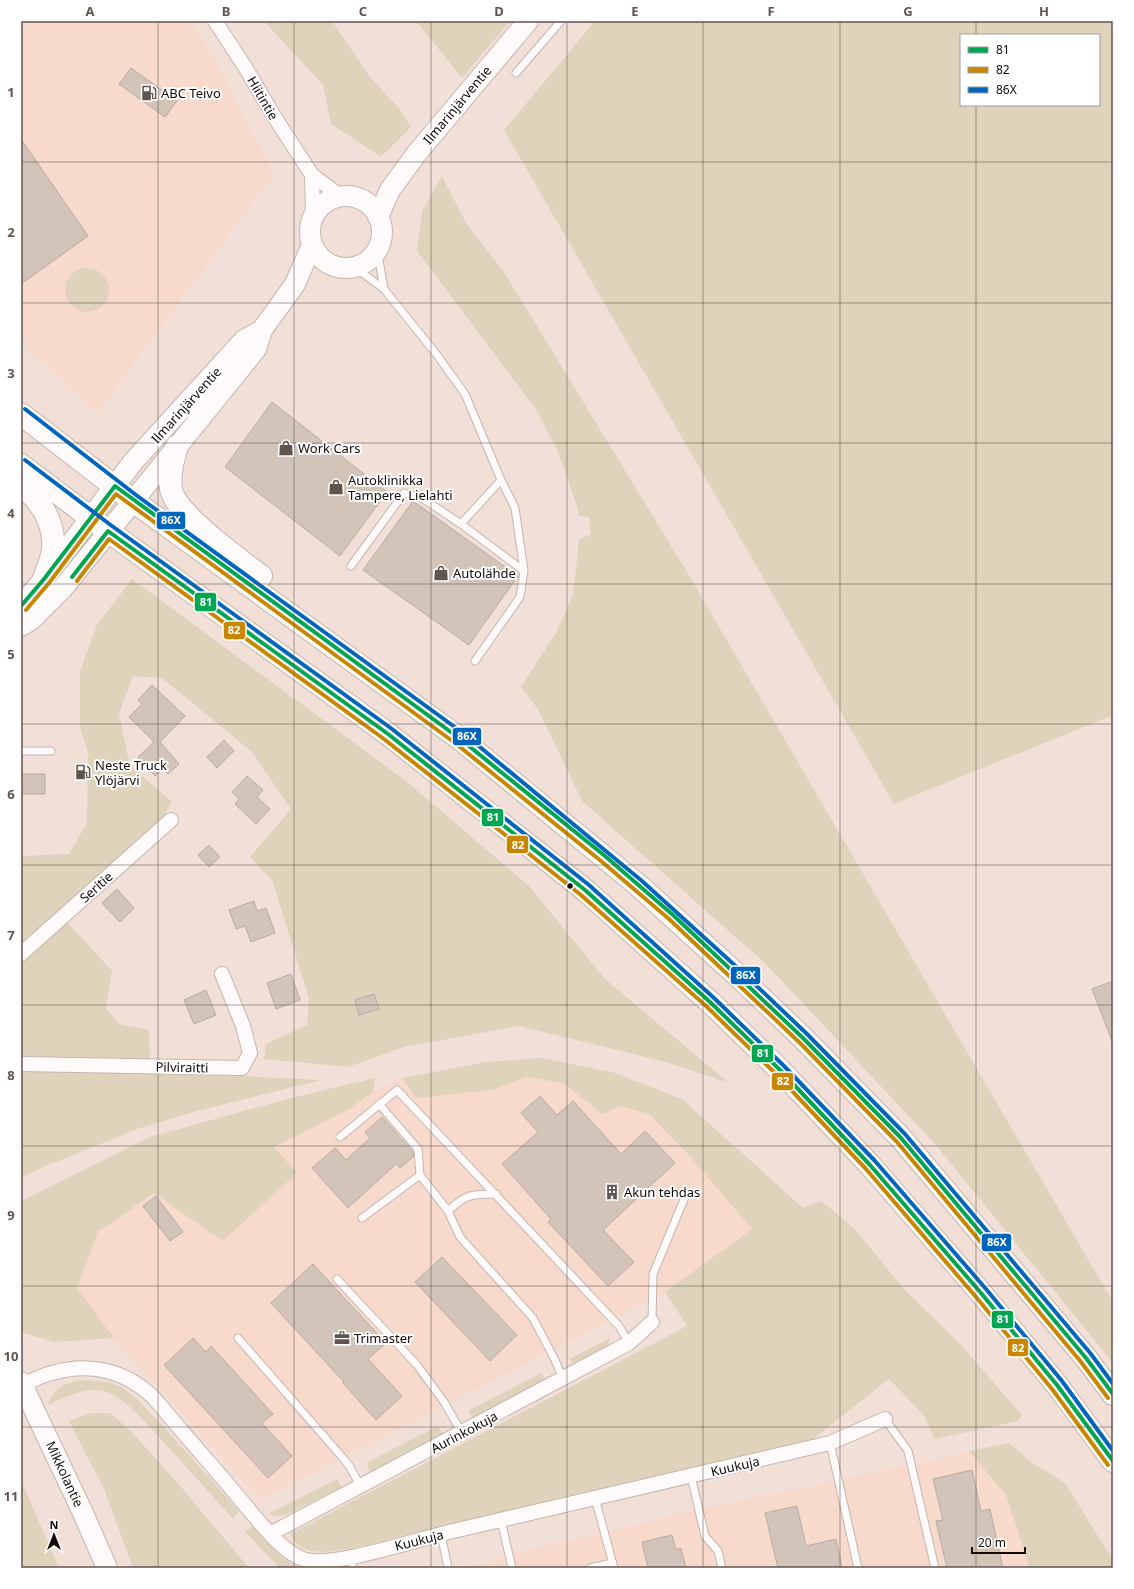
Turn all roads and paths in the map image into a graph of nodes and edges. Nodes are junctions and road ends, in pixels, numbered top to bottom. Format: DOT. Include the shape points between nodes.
graph roads {
  1 [pos="216,21"];
  2 [pos="528,21"];
  3 [pos="561,21"];
  4 [pos="516,73"];
  5 [pos="312,175"];
  6 [pos="390,190"];
  7 [pos="349,197"];
  8 [pos="313,217"];
  9 [pos="378,217"];
  10 [pos="312,245"];
  11 [pos="377,249"];
  12 [pos="332,265"];
  13 [pos="354,266"];
  14 [pos="294,284"];
  15 [pos="384,289"];
  16 [pos="262,330"];
  17 [pos="21,414"];
  18 [pos="177,446"];
  19 [pos="21,465"];
  20 [pos="501,480"];
  21 [pos="21,485"];
  22 [pos="115,486"];
  23 [pos="132,500"];
  24 [pos="90,518"];
  25 [pos="461,524"];
  26 [pos="108,531"];
  27 [pos="351,566"];
  28 [pos="524,571"];
  29 [pos="44,579"];
  30 [pos="21,606"];
  31 [pos="303,624"];
  32 [pos="21,626"];
  33 [pos="475,661"];
  34 [pos="21,751"];
  35 [pos="51,751"];
  36 [pos="171,820"];
  37 [pos="21,954"];
  38 [pos="222,974"];
  39 [pos="21,1064"];
  40 [pos="379,1104"];
  41 [pos="340,1137"];
  42 [pos="420,1175"];
  43 [pos="496,1194"];
  44 [pos="685,1197"];
  45 [pos="448,1211"];
  46 [pos="362,1218"];
  47 [pos="337,1279"];
  48 [pos="652,1322"];
  49 [pos="238,1338"];
  50 [pos="629,1343"];
  51 [pos="563,1379"];
  52 [pos="22,1384"];
  53 [pos="1113,1394"];
  54 [pos="885,1419"];
  55 [pos="462,1433"];
  56 [pos="830,1443"];
  57 [pos="1113,1461"];
  58 [pos="691,1476"];
  59 [pos="361,1487"];
  60 [pos="595,1498"];
  61 [pos="501,1520"];
  62 [pos="270,1534"];
  63 [pos="441,1534"];
  64 [pos="352,1563"];
  65 [pos="613,1566"];
  66 [pos="107,1568"];
  67 [pos="448,1568"];
  68 [pos="512,1568"];
  69 [pos="590,1568"];
  70 [pos="722,1568"];
  71 [pos="858,1568"];
  72 [pos="935,1568"];
  1 -- 5 [label="street, Hiitintie"];
  2 -- 6 [label="main road, Ilmarinjärventie" via="417,153"];
  3 -- 4 [label="lane"];
  5 -- 7 [label="street, Hiitintie"];
  5 -- 8 [label="street"];
  6 -- 7 [label="main road"];
  6 -- 9 [label="main road, Ilmarinjärventie"];
  7 -- 8 [label="main road" via="328,200"];
  7 -- 9 [label="main road" via="367,202"];
  8 -- 10 [label="main road" via="310,226"];
  9 -- 11 [label="main road" via="381,239"];
  10 -- 12 [label="main road" via="317,254"];
  10 -- 14 [label="main road, Ilmarinjärventie"];
  11 -- 13 [label="main road" via="367,260"];
  11 -- 15 [label="lane"];
  12 -- 13 [label="main road"];
  12 -- 14 [label="main road, Ilmarinjärventie"];
  13 -- 15 [label="lane"];
  14 -- 16 [label="main road, Ilmarinjärventie"];
  15 -- 20 [label="lane" via="437,355 464,394"];
  16 -- 18 [label="main road, Ilmarinjärventie" via="256,349"];
  16 -- 22 [label="main road, Ilmarinjärventie" via="244,340"];
  17 -- 22 [label="highway"];
  18 -- 23 [label="main road, Ilmarinjärventie"];
  18 -- 31 [label="highway" via="170,473 171,490 178,505 192,521 293,602"];
  19 -- 24 [label="highway"];
  20 -- 25 [label="lane"];
  20 -- 28 [label="lane" via="515,508"];
  21 -- 29 [label="highway" via="40,503 52,530 53,550"];
  22 -- 23 [label="highway"];
  22 -- 24 [label="main road, Ilmarinjärventie"];
  23 -- 26 [label="main road, Ilmarinjärventie"];
  23 -- 31 [label="highway"];
  24 -- 26 [label="highway"];
  24 -- 29 [label="main road, Ilmarinjärventie"];
  25 -- 27 [label="lane" via="422,498 404,493"];
  25 -- 28 [label="lane"];
  26 -- 32 [label="main road, Ilmarinjärventie" via="63,588 31,620"];
  26 -- 57 [label="highway" via="388,734 585,890 710,1002 780,1070 875,1171 981,1293 1052,1380"];
  28 -- 33 [label="lane" via="520,597"];
  29 -- 30 [label="main road, Ilmarinjärventie"];
  31 -- 53 [label="highway" via="459,738 530,794 638,885 736,974 901,1138 1086,1358"];
  34 -- 35 [label="lane"];
  36 -- 37 [label="street, Seritie"];
  38 -- 39 [label="street, Pilviraitti" via="243,1026 250,1053 242,1068"];
  40 -- 41 [label="lane"];
  40 -- 42 [label="lane" via="418,1149"];
  40 -- 43 [label="lane" via="398,1090"];
  42 -- 45 [label="lane"];
  42 -- 46 [label="lane"];
  43 -- 45 [label="lane" via="474,1194 460,1200"];
  43 -- 50 [label="lane" via="619,1326"];
  44 -- 48 [label="lane" via="653,1274"];
  45 -- 51 [label="lane" via="460,1237 533,1318"];
  47 -- 55 [label="lane" via="417,1365 444,1402"];
  48 -- 50 [label="street, Aurinkokuja"];
  49 -- 59 [label="lane" via="343,1458"];
  50 -- 51 [label="street, Aurinkokuja"];
  51 -- 55 [label="street, Aurinkokuja"];
  52 -- 62 [label="street, Kuukuja" via="51,1373 78,1369 99,1369 127,1377 153,1398"];
  52 -- 66 [label="main road, Mikkolantie"];
  54 -- 56 [label="street, Kuukuja"];
  54 -- 72 [label="lane" via="908,1451"];
  55 -- 59 [label="street, Aurinkokuja"];
  56 -- 58 [label="street, Kuukuja"];
  56 -- 71 [label="lane"];
  58 -- 60 [label="street, Kuukuja"];
  58 -- 70 [label="lane" via="705,1536 718,1551"];
  59 -- 62 [label="street, Aurinkokuja"];
  60 -- 61 [label="street, Kuukuja"];
  60 -- 65 [label="lane"];
  61 -- 63 [label="street, Kuukuja"];
  61 -- 68 [label="lane"];
  62 -- 64 [label="street, Kuukuja" via="303,1559"];
  63 -- 64 [label="street, Kuukuja"];
  63 -- 67 [label="lane"];
  65 -- 69 [label="lane"];
}
